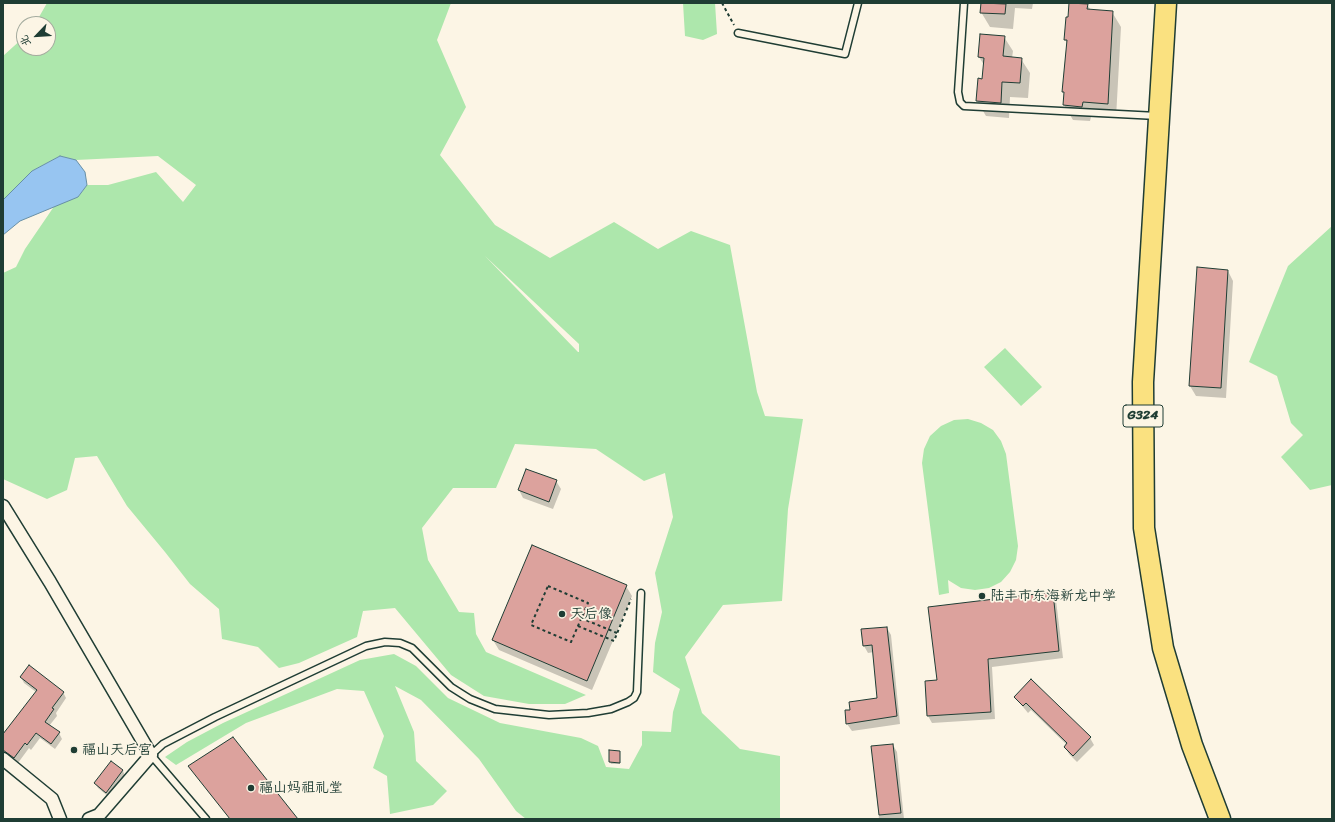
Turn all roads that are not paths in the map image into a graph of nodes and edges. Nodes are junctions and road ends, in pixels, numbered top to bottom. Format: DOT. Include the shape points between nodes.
graph roads {
  1 [pos="858,3"];
  2 [pos="964,3"];
  3 [pos="1166,3"];
  4 [pos="738,33"];
  5 [pos="1159,116"];
  6 [pos="3,506"];
  7 [pos="640,595"];
  8 [pos="151,755"];
  9 [pos="3,759"];
  10 [pos="60,819"];
  11 [pos="89,819"];
  12 [pos="206,819"];
  13 [pos="1220,819"];
  1 -- 4 [label="lane" via="845,54"];
  2 -- 5 [label="lane" via="958,92 960,102 964,106"];
  3 -- 5 [label="highway, G324"];
  5 -- 13 [label="highway, G324" via="1143,382 1144,528 1163,648 1192,744"];
  6 -- 8 [label="street"];
  7 -- 8 [label="lane" via="637,692 628,702 611,709 549,715 495,709 470,699 451,687 412,648 400,643 385,642 359,649 215,717 164,744"];
  8 -- 11 [label="street" via="99,815"];
  8 -- 12 [label="lane"];
  9 -- 10 [label="street" via="52,799"];
}
